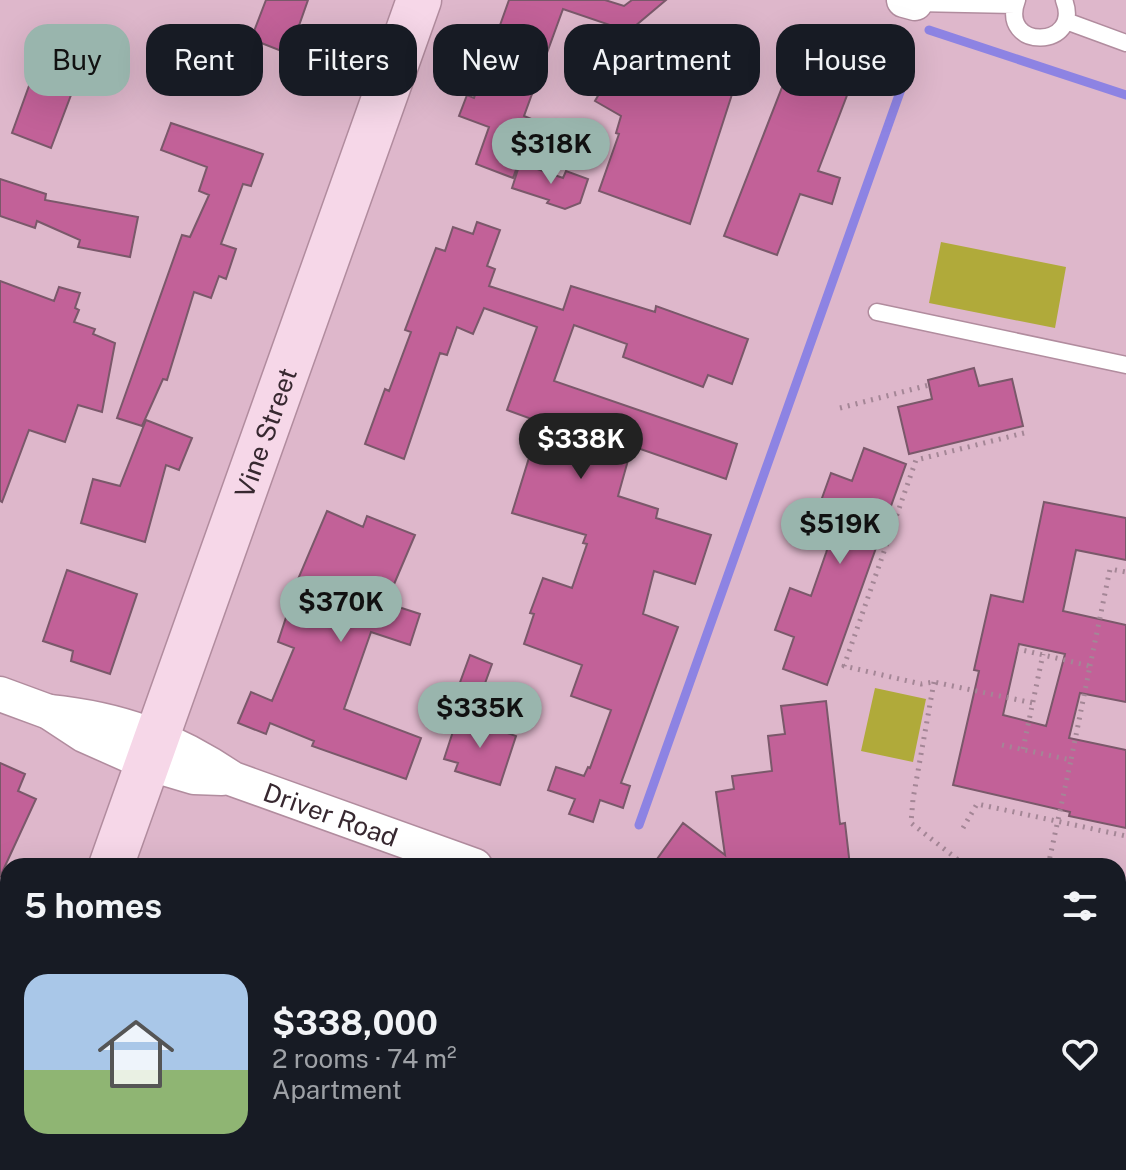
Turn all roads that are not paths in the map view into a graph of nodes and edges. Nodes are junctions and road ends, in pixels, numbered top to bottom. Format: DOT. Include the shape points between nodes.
graph roads {
  1 [pos="419,0"];
  2 [pos="1064,0"];
  3 [pos="910,2"];
  4 [pos="1016,2"];
  5 [pos="1066,21"];
  6 [pos="1126,43"];
  7 [pos="877,312"];
  8 [pos="1126,365"];
  9 [pos="0,694"];
  10 [pos="152,750"];
  11 [pos="114,858"];
  12 [pos="453,858"];
  1 -- 10 [label="street, Vine Street"];
  2 -- 5 [label="lane"];
  3 -- 4 [label="lane"];
  4 -- 5 [label="lane" via="1016,22 1028,36 1054,35"];
  5 -- 6 [label="lane"];
  7 -- 8 [label="lane"];
  9 -- 10 [label="street, Driver Road" via="49,712 92,716"];
  10 -- 11 [label="street, Vine Street"];
  10 -- 12 [label="street, Driver Road" via="199,756 233,779"];
}
